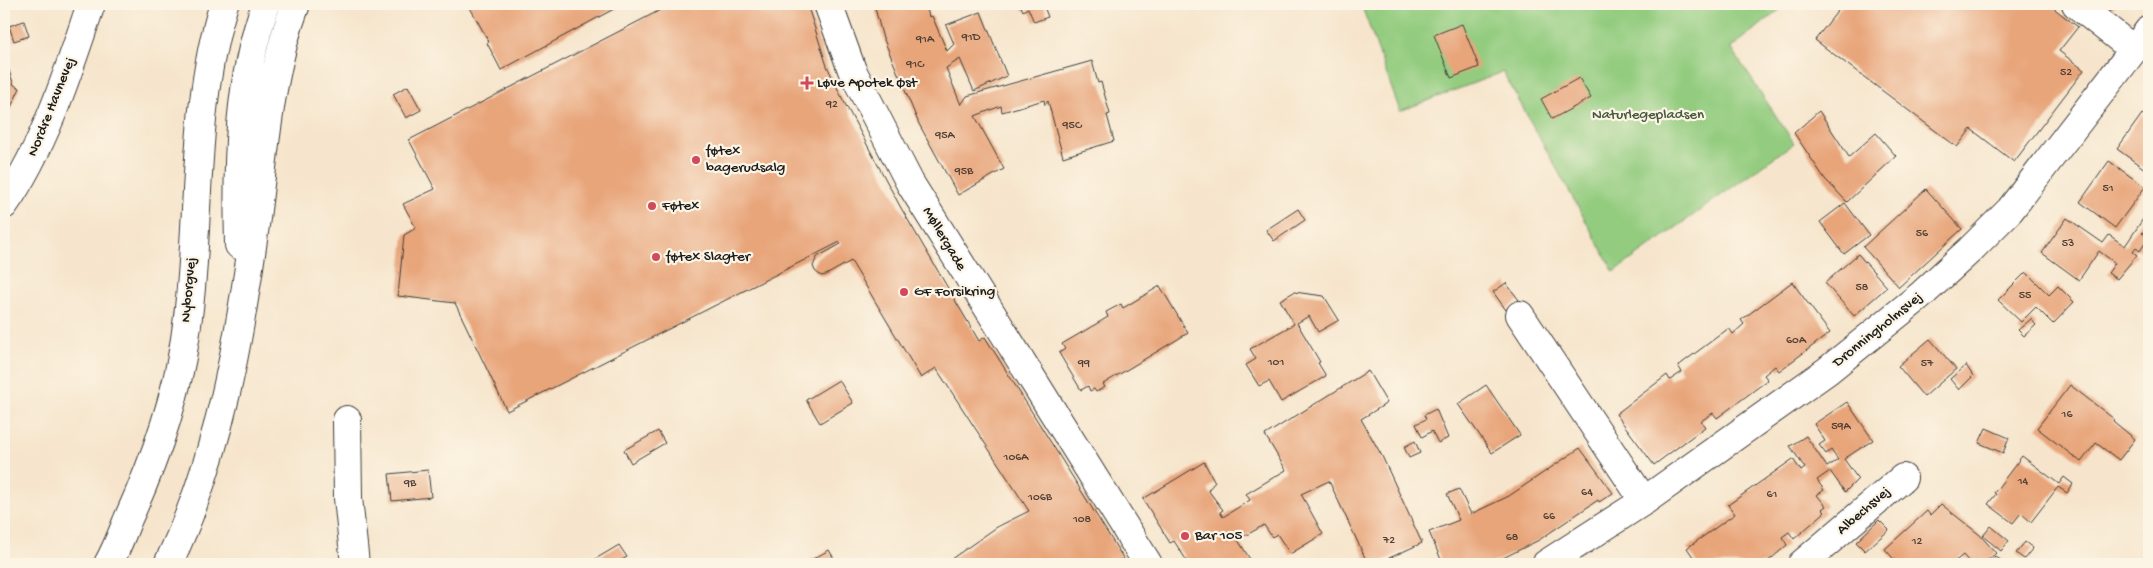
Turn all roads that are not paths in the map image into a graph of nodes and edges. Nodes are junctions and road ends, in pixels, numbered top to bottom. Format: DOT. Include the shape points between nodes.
graph roads {
  1 [pos="90,4"];
  2 [pos="224,4"];
  3 [pos="266,4"];
  4 [pos="296,4"];
  5 [pos="828,4"];
  6 [pos="2076,4"];
  7 [pos="2141,40"];
  8 [pos="4,205"];
  9 [pos="1520,316"];
  10 [pos="240,326"];
  11 [pos="347,420"];
  12 [pos="1903,478"];
  13 [pos="1644,501"];
  14 [pos="111,563"];
  15 [pos="168,564"];
  16 [pos="355,564"];
  17 [pos="1148,564"];
  18 [pos="1546,564"];
  19 [pos="1802,564"];
  1 -- 8 [label="street, Nordre Havnevej" via="38,146"];
  2 -- 14 [label="street, Nyborgvej" via="210,60 201,120 191,277 180,364 152,464"];
  3 -- 10 [label="street" via="242,105 239,144"];
  4 -- 10 [label="street" via="286,30 273,94"];
  5 -- 17 [label="street, Møllergade" via="852,70 910,183"];
  6 -- 7 [label="street"];
  7 -- 13 [label="street, Dronningholmsvej" via="2010,210 1970,250 1920,296 1827,372"];
  9 -- 13 [label="street"];
  10 -- 15 [label="street" via="232,373 205,468"];
  11 -- 16 [label="street" via="348,498"];
  12 -- 19 [label="street, Albechsvej"];
  13 -- 18 [label="street, Dronningholmsvej"];
}
